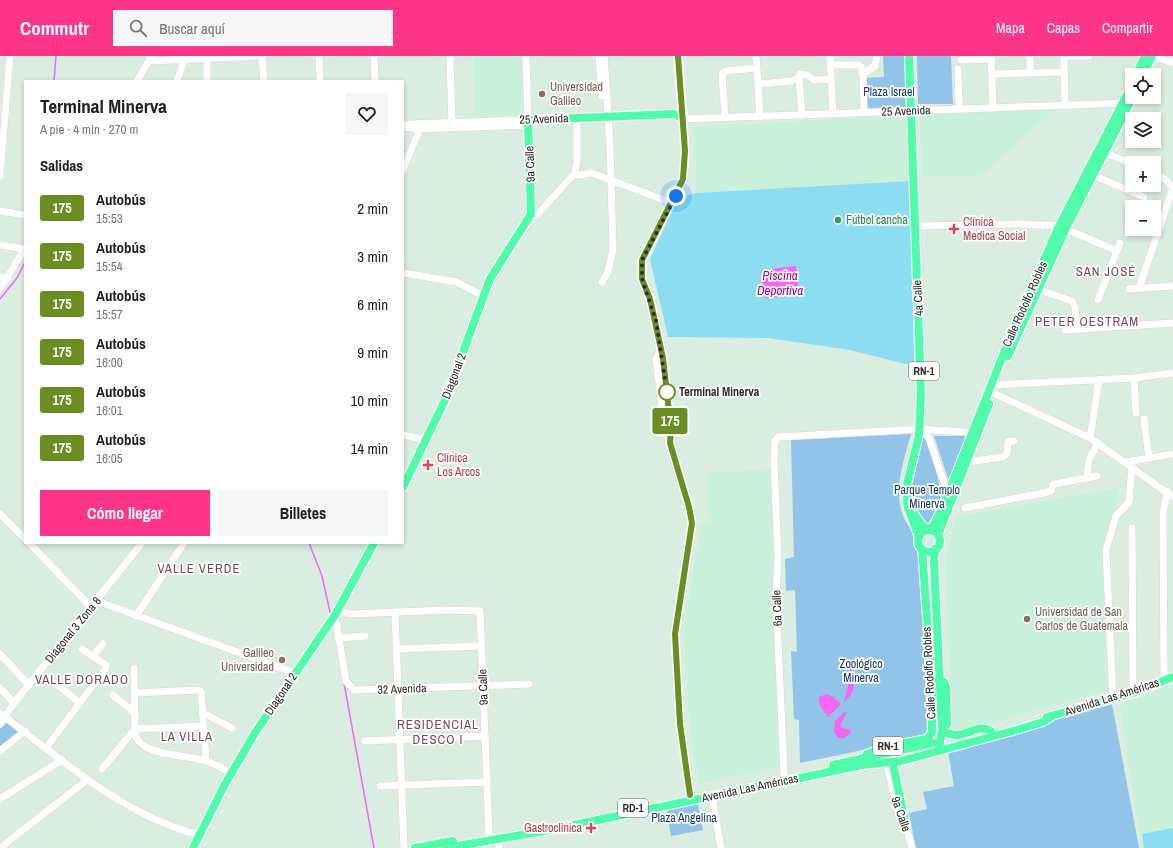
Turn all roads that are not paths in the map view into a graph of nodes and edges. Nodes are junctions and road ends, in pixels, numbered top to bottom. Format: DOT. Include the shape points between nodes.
graph roads {
  1 [pos="10,56"];
  2 [pos="256,56"];
  3 [pos="262,56"];
  4 [pos="319,56"];
  5 [pos="374,56"];
  6 [pos="450,56"];
  7 [pos="526,56"];
  8 [pos="599,56"];
  9 [pos="604,56"];
  10 [pos="678,56"];
  11 [pos="756,56"];
  12 [pos="830,56"];
  13 [pos="877,56"];
  14 [pos="909,56"];
  15 [pos="912,56"];
  16 [pos="1030,56"];
  17 [pos="1065,56"];
  18 [pos="1088,56"];
  19 [pos="1145,56"];
  20 [pos="1152,56"];
  21 [pos="207,57"];
  22 [pos="150,58"];
  23 [pos="185,58"];
  24 [pos="991,58"];
  25 [pos="961,60"];
  26 [pos="1173,63"];
  27 [pos="831,65"];
  28 [pos="757,68"];
  29 [pos="1139,68"];
  30 [pos="1146,68"];
  31 [pos="958,69"];
  32 [pos="1064,72"];
  33 [pos="1030,73"];
  34 [pos="864,74"];
  35 [pos="992,74"];
  36 [pos="799,77"];
  37 [pos="831,79"];
  38 [pos="138,80"];
  39 [pos="177,80"];
  40 [pos="207,80"];
  41 [pos="264,80"];
  42 [pos="320,80"];
  43 [pos="375,80"];
  44 [pos="758,84"];
  45 [pos="4,91"];
  46 [pos="1125,101"];
  47 [pos="1126,104"];
  48 [pos="1065,105"];
  49 [pos="959,108"];
  50 [pos="993,108"];
  51 [pos="913,111"];
  52 [pos="864,112"];
  53 [pos="832,113"];
  54 [pos="802,115"];
  55 [pos="760,117"];
  56 [pos="725,118"];
  57 [pos="607,119"];
  58 [pos="683,119"];
  59 [pos="529,123"];
  60 [pos="577,123"];
  61 [pos="452,125"];
  62 [pos="419,126"];
  63 [pos="1101,150"];
  64 [pos="404,158"];
  65 [pos="1,161"];
  66 [pos="1125,161"];
  67 [pos="404,167"];
  68 [pos="1089,174"];
  69 [pos="574,175"];
  70 [pos="0,176"];
  71 [pos="1161,178"];
  72 [pos="608,179"];
  73 [pos="1144,197"];
  74 [pos="672,203"];
  75 [pos="0,211"];
  76 [pos="24,215"];
  77 [pos="530,217"];
  78 [pos="917,226"];
  79 [pos="1063,227"];
  80 [pos="1120,243"];
  81 [pos="0,245"];
  82 [pos="24,248"];
  83 [pos="24,250"];
  84 [pos="1116,250"];
  85 [pos="500,263"];
  86 [pos="404,273"];
  87 [pos="0,277"];
  88 [pos="8,278"];
  89 [pos="602,282"];
  90 [pos="1173,286"];
  91 [pos="1035,288"];
  92 [pos="1139,288"];
  93 [pos="0,289"];
  94 [pos="1129,290"];
  95 [pos="483,296"];
  96 [pos="1098,300"];
  97 [pos="1173,324"];
  98 [pos="1077,329"];
  99 [pos="1065,330"];
  100 [pos="1173,373"];
  101 [pos="1134,378"];
  102 [pos="1099,380"];
  103 [pos="992,389"];
  104 [pos="1136,413"];
  105 [pos="1144,419"];
  106 [pos="922,430"];
  107 [pos="976,432"];
  108 [pos="404,435"];
  109 [pos="1090,438"];
  110 [pos="426,440"];
  111 [pos="1014,440"];
  112 [pos="1098,443"];
  113 [pos="1173,454"];
  114 [pos="1149,458"];
  115 [pos="967,462"];
  116 [pos="1126,462"];
  117 [pos="1132,467"];
  118 [pos="1097,476"];
  119 [pos="1087,478"];
  120 [pos="404,485"];
  121 [pos="1167,491"];
  122 [pos="948,495"];
  123 [pos="1173,497"];
  124 [pos="965,508"];
  125 [pos="0,514"];
  126 [pos="1132,528"];
  127 [pos="930,530"];
  128 [pos="938,535"];
  129 [pos="919,537"];
  130 [pos="24,538"];
  131 [pos="30,544"];
  132 [pos="141,544"];
  133 [pos="183,544"];
  134 [pos="373,544"];
  135 [pos="922,549"];
  136 [pos="936,549"];
  137 [pos="97,601"];
  138 [pos="91,607"];
  139 [pos="336,612"];
  140 [pos="395,612"];
  141 [pos="136,616"];
  142 [pos="365,636"];
  143 [pos="338,638"];
  144 [pos="103,644"];
  145 [pos="481,646"];
  146 [pos="82,649"];
  147 [pos="396,649"];
  148 [pos="0,654"];
  149 [pos="93,656"];
  150 [pos="134,668"];
  151 [pos="294,673"];
  152 [pos="1173,676"];
  153 [pos="1164,681"];
  154 [pos="55,683"];
  155 [pos="29,684"];
  156 [pos="529,684"];
  157 [pos="483,686"];
  158 [pos="0,688"];
  159 [pos="398,689"];
  160 [pos="932,690"];
  161 [pos="135,693"];
  162 [pos="1133,693"];
  163 [pos="113,695"];
  164 [pos="1113,699"];
  165 [pos="14,703"];
  166 [pos="80,703"];
  167 [pos="135,713"];
  168 [pos="203,713"];
  169 [pos="1,717"];
  170 [pos="1051,717"];
  171 [pos="0,724"];
  172 [pos="204,726"];
  173 [pos="232,728"];
  174 [pos="135,729"];
  175 [pos="25,731"];
  176 [pos="992,731"];
  177 [pos="944,732"];
  178 [pos="485,736"];
  179 [pos="400,739"];
  180 [pos="365,741"];
  181 [pos="945,742"];
  182 [pos="936,746"];
  183 [pos="46,748"];
  184 [pos="0,751"];
  185 [pos="62,760"];
  186 [pos="206,760"];
  187 [pos="850,762"];
  188 [pos="892,762"];
  189 [pos="102,769"];
  190 [pos="226,770"];
  191 [pos="784,775"];
  192 [pos="87,780"];
  193 [pos="487,782"];
  194 [pos="402,785"];
  195 [pos="380,786"];
  196 [pos="690,795"];
  197 [pos="712,796"];
  198 [pos="0,799"];
  199 [pos="906,826"];
  200 [pos="199,835"];
  201 [pos="489,836"];
  202 [pos="498,839"];
  203 [pos="911,844"];
  204 [pos="0,848"];
  205 [pos="193,848"];
  206 [pos="404,848"];
  207 [pos="415,848"];
  208 [pos="446,848"];
  209 [pos="499,848"];
  210 [pos="721,848"];
  1 -- 45 [label="street"];
  2 -- 21 [label="street"];
  3 -- 41 [label="street"];
  4 -- 42 [label="street"];
  5 -- 43 [label="street"];
  6 -- 61 [label="street"];
  7 -- 59 [label="street, 9a Calle"];
  8 -- 57 [label="street"];
  9 -- 57 [label="street"];
  10 -- 58 [label="main road"];
  11 -- 28 [label="street"];
  12 -- 27 [label="street"];
  13 -- 34 [label="street" via="875,66"];
  14 -- 51 [label="main road, 4a Calle / RN-1"];
  15 -- 51 [label="main road, 4a Calle / RN-1"];
  16 -- 33 [label="street"];
  17 -- 18 [label="street"];
  17 -- 32 [label="street"];
  19 -- 29 [label="main road"];
  20 -- 26 [label="street"];
  20 -- 30 [label="main road"];
  21 -- 23 [label="street"];
  21 -- 40 [label="street"];
  22 -- 23 [label="street"];
  22 -- 38 [label="street"];
  23 -- 39 [label="street"];
  24 -- 25 [label="street"];
  24 -- 35 [label="street"];
  27 -- 34 [label="street" via="858,65"];
  27 -- 37 [label="street"];
  28 -- 44 [label="street"];
  28 -- 56 [label="street" via="722,74"];
  31 -- 49 [label="street"];
  32 -- 33 [label="street"];
  32 -- 48 [label="street"];
  33 -- 35 [label="street"];
  34 -- 52 [label="street"];
  35 -- 50 [label="street"];
  36 -- 37 [label="street" via="803,74 814,80"];
  36 -- 44 [label="street"];
  36 -- 54 [label="street"];
  37 -- 53 [label="street"];
  44 -- 55 [label="street"];
  45 -- 65 [label="street"];
  46 -- 48 [label="street, 25 Avenida"];
  47 -- 63 [label="main road, Calle Rodolfo Robles"];
  48 -- 50 [label="street, 25 Avenida"];
  49 -- 50 [label="street, 25 Avenida"];
  49 -- 51 [label="street, 25 Avenida"];
  51 -- 52 [label="street, 25 Avenida"];
  51 -- 78 [label="main road, 4a Calle / RN-1"];
  52 -- 53 [label="street, 25 Avenida"];
  53 -- 54 [label="street, 25 Avenida"];
  54 -- 55 [label="street, 25 Avenida"];
  55 -- 56 [label="street, 25 Avenida"];
  56 -- 58 [label="street, 25 Avenida"];
  57 -- 58 [label="main road, 25 Avenida" via="674,114"];
  57 -- 59 [label="main road, 25 Avenida"];
  57 -- 60 [label="main road, 25 Avenida"];
  57 -- 72 [label="street"];
  58 -- 74 [label="street" via="685,167 680,188"];
  59 -- 60 [label="main road, 25 Avenida"];
  59 -- 61 [label="street, 25 Avenida"];
  59 -- 77 [label="main road, 9a Calle" via="532,206"];
  60 -- 69 [label="street" via="577,160"];
  61 -- 62 [label="street, 25 Avenida"];
  62 -- 64 [label="street"];
  62 -- 67 [label="street"];
  63 -- 66 [label="street"];
  63 -- 68 [label="main road, Calle Rodolfo Robles"];
  65 -- 70 [label="street"];
  68 -- 73 [label="street"];
  68 -- 79 [label="main road, Calle Rodolfo Robles"];
  69 -- 72 [label="street" via="590,172"];
  69 -- 77 [label="street" via="538,215"];
  71 -- 92 [label="street" via="1173,188"];
  72 -- 74 [label="street"];
  72 -- 89 [label="street" via="610,260 608,272"];
  74 -- 196 [label="street" via="642,260 641,270 656,321 660,350 656,359 665,430 692,523 675,634 680,724"];
  75 -- 76 [label="street"];
  77 -- 85 [label="main road, 9a Calle"];
  78 -- 79 [label="street" via="1020,224"];
  78 -- 106 [label="main road, 4a Calle / RN-1"];
  79 -- 84 [label="street"];
  79 -- 91 [label="main road, Calle Rodolfo Robles"];
  80 -- 84 [label="street"];
  81 -- 82 [label="street"];
  83 -- 88 [label="street"];
  84 -- 96 [label="street"];
  85 -- 95 [label="main road, Diagonal 2"];
  86 -- 95 [label="street" via="457,282"];
  87 -- 88 [label="street"];
  88 -- 93 [label="street"];
  90 -- 92 [label="street"];
  91 -- 98 [label="street" via="1072,301"];
  91 -- 103 [label="main road, Calle Rodolfo Robles"];
  92 -- 94 [label="street"];
  95 -- 110 [label="main road, Diagonal 2" via="454,378"];
  97 -- 98 [label="street"];
  98 -- 99 [label="street"];
  100 -- 101 [label="street"];
  101 -- 102 [label="street"];
  101 -- 104 [label="street"];
  102 -- 103 [label="street"];
  102 -- 109 [label="street"];
  103 -- 107 [label="main road, Calle Rodolfo Robles"];
  103 -- 109 [label="street"];
  105 -- 114 [label="street"];
  106 -- 107 [label="street"];
  106 -- 122 [label="street" via="929,438"];
  106 -- 127 [label="main road, 4a Calle / RN-1" via="911,475 911,507 918,522"];
  106 -- 129 [label="main road, 4a Calle / RN-1" via="906,489 908,508"];
  106 -- 191 [label="street, 6a Calle" via="778,437 775,441 778,557 776,595"];
  107 -- 115 [label="main road, Calle Rodolfo Robles"];
  107 -- 122 [label="main road, Calle Rodolfo Robles"];
  108 -- 110 [label="street"];
  109 -- 112 [label="street"];
  110 -- 120 [label="main road, Diagonal 2"];
  111 -- 115 [label="street" via="1008,442 1003,457"];
  112 -- 116 [label="street"];
  112 -- 119 [label="street" via="1089,459"];
  113 -- 114 [label="street"];
  114 -- 116 [label="street"];
  115 -- 128 [label="main road, Calle Rodolfo Robles"];
  116 -- 117 [label="street"];
  117 -- 121 [label="street"];
  117 -- 164 [label="street" via="1129,502 1115,518 1106,550"];
  118 -- 119 [label="street"];
  119 -- 124 [label="street" via="1053,485 1051,491 1043,493"];
  121 -- 123 [label="street"];
  121 -- 153 [label="street" via="1163,514"];
  122 -- 127 [label="main road, Calle Rodolfo Robles"];
  125 -- 130 [label="street"];
  126 -- 162 [label="street"];
  127 -- 128 [label="main road, RN-1"];
  127 -- 129 [label="main road" via="924,531"];
  128 -- 136 [label="main road" via="939,544"];
  129 -- 135 [label="main road, RN-1" via="918,544"];
  131 -- 138 [label="street"];
  132 -- 137 [label="street, Diagonal 3 Zona 8"];
  133 -- 141 [label="street"];
  134 -- 139 [label="main road, Diagonal 2"];
  135 -- 136 [label="main road" via="929,552"];
  135 -- 160 [label="main road, Calle Rodolfo Robles / RN-1"];
  136 -- 177 [label="main road, Calle Rodolfo Robles" via="934,568"];
  137 -- 138 [label="street, Diagonal 3 Zona 8"];
  137 -- 141 [label="street"];
  138 -- 155 [label="street, Diagonal 3 Zona 8"];
  139 -- 140 [label="street"];
  139 -- 143 [label="street, 32 Avenida"];
  139 -- 151 [label="main road, Diagonal 2"];
  140 -- 145 [label="street, 9a Calle" via="480,611"];
  140 -- 147 [label="street"];
  141 -- 151 [label="street"];
  142 -- 143 [label="street"];
  143 -- 159 [label="street, 32 Avenida" via="346,681 351,688"];
  144 -- 149 [label="street"];
  145 -- 147 [label="street"];
  145 -- 157 [label="street, 9a Calle"];
  146 -- 149 [label="street"];
  147 -- 159 [label="street"];
  148 -- 155 [label="street"];
  149 -- 166 [label="street" via="106,666"];
  150 -- 161 [label="street"];
  151 -- 200 [label="main road, Diagonal 2" via="225,784"];
  152 -- 153 [label="main road, Avenida Las Américas"];
  153 -- 162 [label="main road, Avenida Las Américas"];
  154 -- 166 [label="street"];
  155 -- 165 [label="street, Diagonal 3 Zona 8"];
  156 -- 157 [label="street, 32 Avenida"];
  157 -- 159 [label="street, 32 Avenida"];
  157 -- 178 [label="street, 9a Calle"];
  158 -- 165 [label="street"];
  159 -- 179 [label="street"];
  160 -- 187 [label="main road, Calle Rodolfo Robles / RN-1" via="932,732 928,737 888,746"];
  160 -- 188 [label="main road" via="937,712 934,746"];
  161 -- 167 [label="street"];
  161 -- 168 [label="street" via="199,690 202,693"];
  162 -- 164 [label="main road, Avenida Las Américas"];
  163 -- 167 [label="street"];
  164 -- 170 [label="main road, Avenida Las Américas"];
  165 -- 169 [label="street, Diagonal 3 Zona 8"];
  166 -- 183 [label="street"];
  167 -- 174 [label="street"];
  168 -- 172 [label="street"];
  168 -- 173 [label="street"];
  169 -- 171 [label="street, Diagonal 3 Zona 8"];
  169 -- 175 [label="street"];
  170 -- 176 [label="main road, Avenida Las Américas"];
  170 -- 182 [label="main road, Avenida Las Américas" via="1013,731"];
  172 -- 174 [label="street"];
  172 -- 186 [label="street"];
  174 -- 186 [label="street" via="135,737 147,748"];
  174 -- 189 [label="street"];
  175 -- 183 [label="street"];
  175 -- 184 [label="street"];
  176 -- 177 [label="main road" via="982,728 956,736"];
  176 -- 181 [label="main road, Avenida Las Américas"];
  177 -- 182 [label="main road, Calle Rodolfo Robles" via="942,740"];
  178 -- 179 [label="street"];
  178 -- 193 [label="street, 9a Calle"];
  179 -- 180 [label="street"];
  179 -- 194 [label="street"];
  182 -- 187 [label="main road, Avenida Las Américas"];
  182 -- 188 [label="main road, Avenida Las Américas / RN-1"];
  183 -- 185 [label="street"];
  185 -- 192 [label="street"];
  185 -- 198 [label="street"];
  186 -- 190 [label="street"];
  187 -- 191 [label="main road, Avenida Las Américas / RD-1"];
  188 -- 197 [label="main road, Avenida Las Américas / RN-1" via="862,765"];
  188 -- 199 [label="main road"];
  188 -- 203 [label="street, 9a Calle"];
  191 -- 196 [label="main road, Avenida Las Américas / RD-1"];
  192 -- 200 [label="street" via="113,798 160,822"];
  192 -- 204 [label="street"];
  193 -- 194 [label="street"];
  193 -- 201 [label="street, 9a Calle"];
  194 -- 195 [label="street"];
  194 -- 206 [label="street"];
  196 -- 201 [label="main road, Avenida Las Américas / RD-1"];
  197 -- 202 [label="main road, Avenida Las Américas / RN-1"];
  197 -- 210 [label="street"];
  199 -- 203 [label="street, 9a Calle"];
  200 -- 205 [label="main road, Diagonal 2"];
  201 -- 207 [label="main road, Avenida Las Américas / RD-1"];
  202 -- 208 [label="main road, Avenida Las Américas / RN-1"];
  202 -- 209 [label="street"];
}
